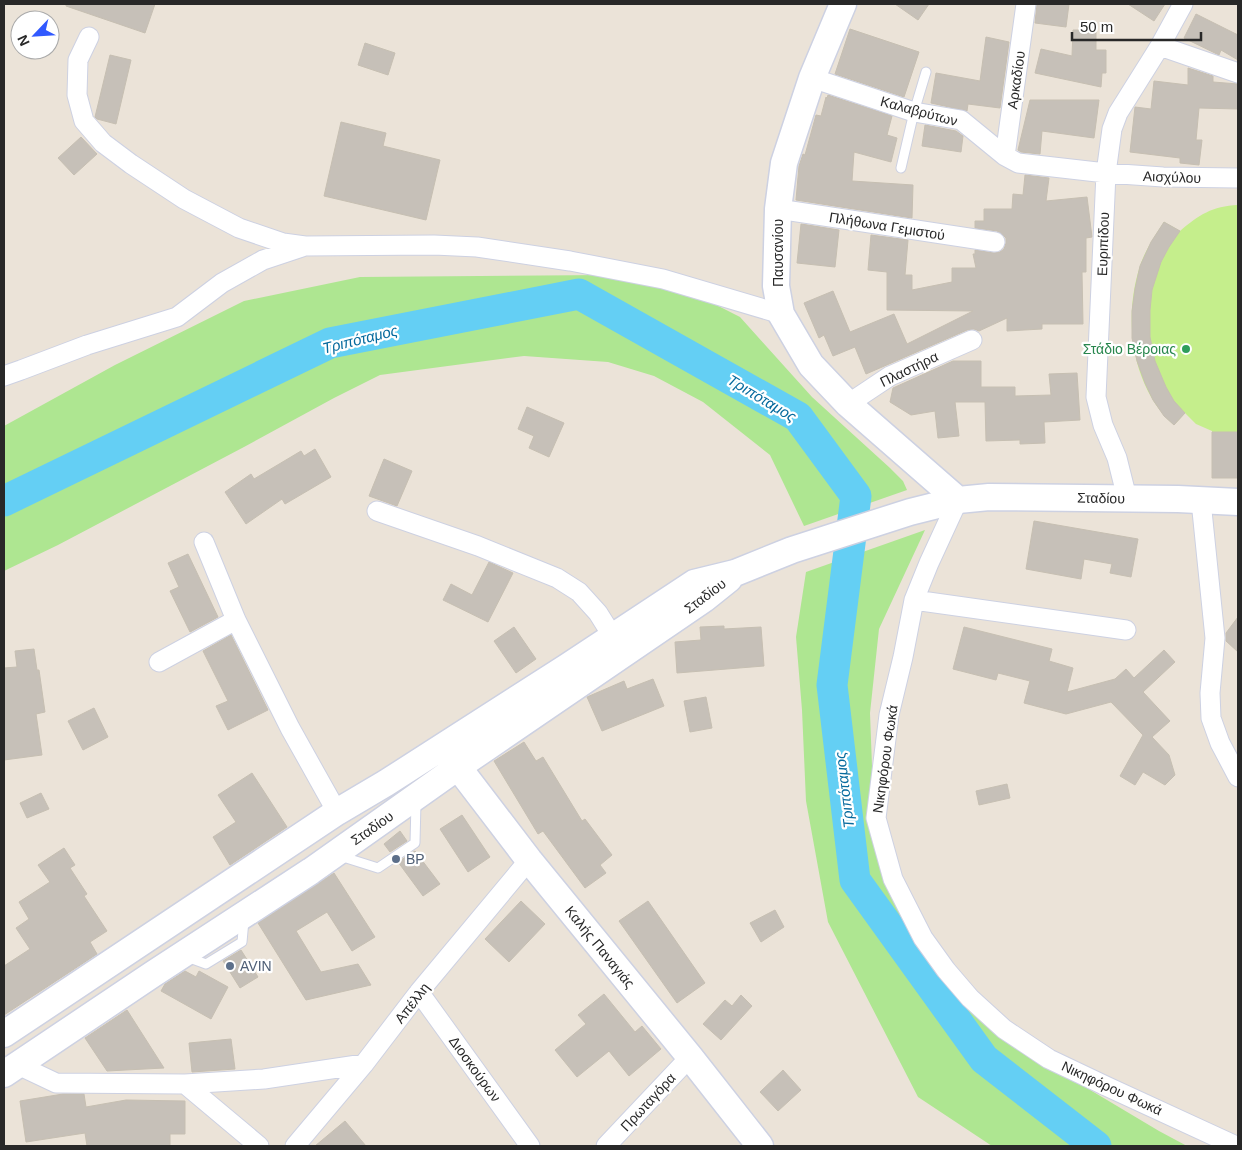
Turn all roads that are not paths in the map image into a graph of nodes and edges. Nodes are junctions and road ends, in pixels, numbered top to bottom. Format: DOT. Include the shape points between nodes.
graph roads {
  1 [pos="842,4"];
  2 [pos="1026,4"];
  3 [pos="1183,4"];
  4 [pos="89,37"];
  5 [pos="1160,46"];
  6 [pos="926,72"];
  7 [pos="1238,73"];
  8 [pos="812,78"];
  9 [pos="914,112"];
  10 [pos="1005,156"];
  11 [pos="901,168"];
  12 [pos="1106,174"];
  13 [pos="1238,178"];
  14 [pos="778,209"];
  15 [pos="995,242"];
  16 [pos="305,246"];
  17 [pos="781,314"];
  18 [pos="972,340"];
  19 [pos="4,376"];
  20 [pos="848,404"];
  21 [pos="1127,498"];
  22 [pos="958,500"];
  23 [pos="1201,501"];
  24 [pos="1238,502"];
  25 [pos="377,511"];
  26 [pos="204,542"];
  27 [pos="735,573"];
  28 [pos="914,600"];
  29 [pos="236,620"];
  30 [pos="1126,630"];
  31 [pos="613,637"];
  32 [pos="159,662"];
  33 [pos="439,748"];
  34 [pos="458,767"];
  35 [pos="1238,777"];
  36 [pos="416,797"];
  37 [pos="338,812"];
  38 [pos="336,854"];
  39 [pos="530,860"];
  40 [pos="419,992"];
  41 [pos="4,1034"];
  42 [pos="690,1057"];
  43 [pos="364,1064"];
  44 [pos="11,1069"];
  45 [pos="185,1084"];
  46 [pos="259,1146"];
  47 [pos="294,1146"];
  48 [pos="530,1146"];
  49 [pos="606,1146"];
  50 [pos="760,1146"];
  51 [pos="1236,1146"];
  1 -- 8 [label="main road, Παυσανίου"];
  2 -- 10 [label="street, Αρκαδίου"];
  3 -- 5 [label="street, Ευριπίδου"];
  4 -- 16 [label="street" via="78,60 76,95 84,121 103,143 184,199 239,228 283,243"];
  5 -- 7 [label="street"];
  5 -- 12 [label="street, Ευριπίδου" via="1118,113 1112,129"];
  6 -- 9 [label="lane"];
  8 -- 9 [label="street, Καλαβρύτων"];
  8 -- 14 [label="main road, Παυσανίου" via="784,163"];
  9 -- 10 [label="street, Καλαβρύτων" via="961,120"];
  9 -- 11 [label="lane"];
  10 -- 12 [label="street, Καλαβρύτων" via="1018,163"];
  12 -- 13 [label="street, Αισχύλου"];
  12 -- 21 [label="street, Ευριπίδου" via="1096,397"];
  14 -- 15 [label="street, Πλήθωνα Γεμιστού"];
  14 -- 17 [label="main road, Παυσανίου" via="776,286"];
  16 -- 17 [label="street" via="478,247 663,280"];
  16 -- 19 [label="street" via="263,260 222,283 177,316"];
  17 -- 20 [label="main road, Παυσανίου" via="811,365"];
  18 -- 20 [label="street, Πλαστήρα" via="890,376"];
  20 -- 22 [label="main road, Παυσανίου"];
  21 -- 22 [label="main road, Σταδίου" via="990,497"];
  21 -- 23 [label="main road, Σταδίου"];
  22 -- 27 [label="main road, Σταδίου" via="792,550"];
  22 -- 28 [label="street, Νικηφόρου Φωκά"];
  23 -- 24 [label="main road, Σταδίου"];
  23 -- 35 [label="street" via="1215,638 1211,718"];
  25 -- 31 [label="street" via="557,578 579,592"];
  26 -- 29 [label="street"];
  27 -- 31 [label="main road, Σταδίου" via="694,583"];
  27 -- 34 [label="main road, Σταδίου" via="704,599"];
  28 -- 30 [label="street"];
  28 -- 51 [label="street, Νικηφόρου Φωκά" via="889,715 876,818 893,880 923,938 970,998 1004,1029 1049,1059"];
  29 -- 32 [label="street"];
  29 -- 37 [label="street" via="290,728"];
  31 -- 33 [label="main road, Σταδίου"];
  33 -- 34 [label="main road, Καλής Παναγιάς"];
  33 -- 37 [label="main road, Σταδίου"];
  34 -- 36 [label="main road, Σταδίου"];
  34 -- 39 [label="main road, Καλής Παναγιάς"];
  36 -- 38 [label="main road, Σταδίου"];
  36 -- 38 [label="lane" via="415,843 378,868"];
  37 -- 41 [label="main road, Σταδίου"];
  38 -- 44 [label="main road, Σταδίου"];
  39 -- 40 [label="street, Απέλλη"];
  39 -- 42 [label="main road, Καλής Παναγιάς"];
  40 -- 43 [label="street, Απέλλη"];
  40 -- 48 [label="street, Διοσκούρων"];
  42 -- 49 [label="street, Πρωταγόρα"];
  42 -- 50 [label="main road, Καλής Παναγιάς"];
  43 -- 45 [label="street" via="264,1079"];
  43 -- 47 [label="street, Απέλλη"];
  44 -- 45 [label="street" via="56,1083"];
  45 -- 46 [label="street"];
}
